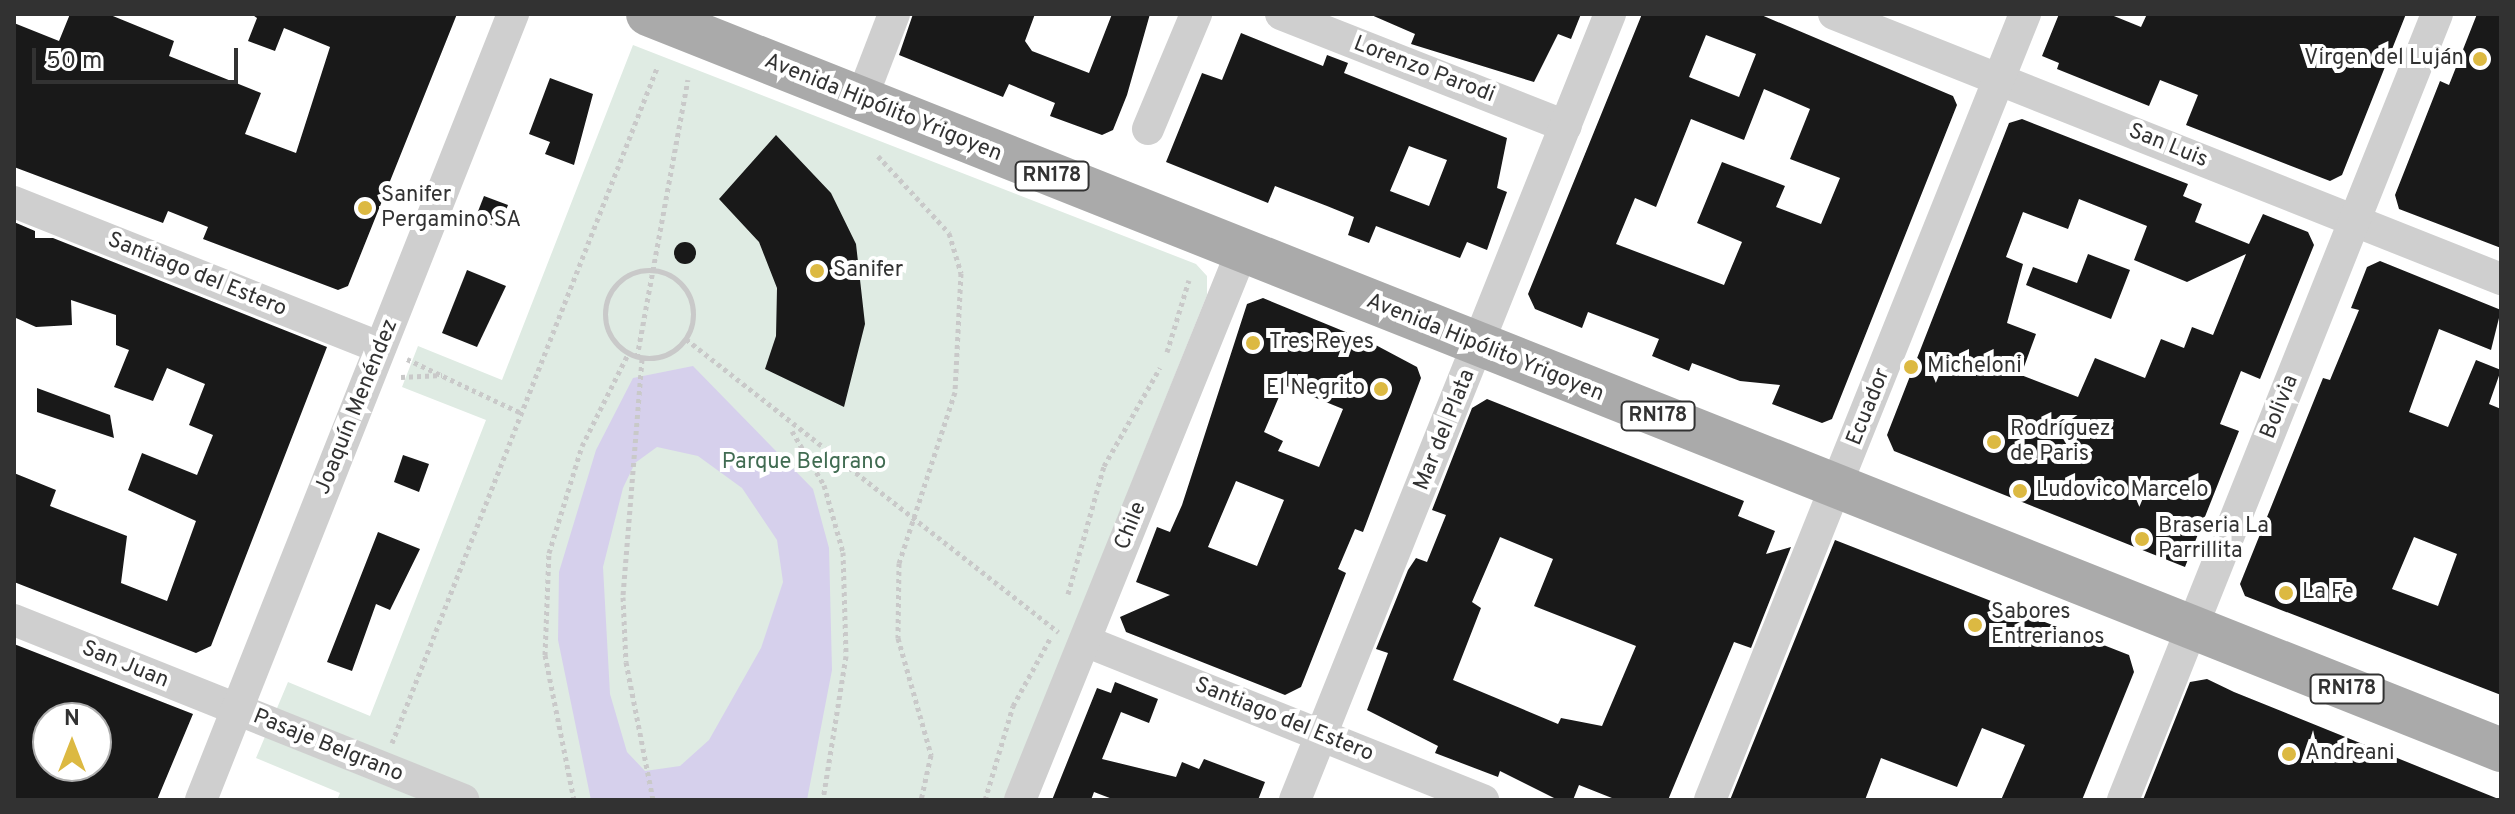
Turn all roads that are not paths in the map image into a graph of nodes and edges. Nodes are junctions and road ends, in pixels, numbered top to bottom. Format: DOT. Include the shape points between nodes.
graph roads {
  1 [pos="513,14"];
  2 [pos="648,14"];
  3 [pos="894,14"];
  4 [pos="1196,14"];
  5 [pos="1281,14"];
  6 [pos="1610,14"];
  7 [pos="1834,14"];
  8 [pos="2025,14"];
  9 [pos="2437,14"];
  10 [pos="1999,79"];
  11 [pos="861,100"];
  12 [pos="1566,126"];
  13 [pos="1148,129"];
  14 [pos="14,202"];
  15 [pos="2354,220"];
  16 [pos="1242,251"];
  17 [pos="2501,279"];
  18 [pos="1478,346"];
  19 [pos="380,348"];
  20 [pos="1837,486"];
  21 [pos="14,620"];
  22 [pos="2192,628"];
  23 [pos="1085,641"];
  24 [pos="237,710"];
  25 [pos="1322,735"];
  26 [pos="2501,750"];
  27 [pos="201,800"];
  28 [pos="463,800"];
  29 [pos="1020,800"];
  30 [pos="1295,800"];
  31 [pos="1483,800"];
  32 [pos="1710,800"];
  33 [pos="2123,800"];
  1 -- 19 [label="street, Joaquín Menéndez"];
  2 -- 11 [label="main road, Avenida Hipólito Yrigoyen / RN178"];
  3 -- 11 [label="street"];
  4 -- 13 [label="street"];
  5 -- 12 [label="street, Lorenzo Parodi"];
  6 -- 12 [label="street, Mar del Plata"];
  7 -- 10 [label="street, San Luis"];
  8 -- 10 [label="street, Ecuador"];
  9 -- 15 [label="street, Bolivia"];
  10 -- 15 [label="street, San Luis"];
  10 -- 20 [label="street, Ecuador"];
  11 -- 16 [label="main road, Avenida Hipólito Yrigoyen / RN178"];
  12 -- 18 [label="street, Mar del Plata"];
  14 -- 19 [label="street, Santiago del Estero"];
  15 -- 17 [label="street, San Luis"];
  15 -- 22 [label="street, Bolivia"];
  16 -- 18 [label="main road, Avenida Hipólito Yrigoyen / RN178"];
  16 -- 23 [label="street, Chile"];
  18 -- 20 [label="main road, Avenida Hipólito Yrigoyen / RN178"];
  18 -- 25 [label="street, Mar del Plata"];
  19 -- 24 [label="street, Joaquín Menéndez"];
  20 -- 22 [label="main road, Avenida Hipólito Yrigoyen / RN178"];
  20 -- 32 [label="street, Ecuador"];
  21 -- 24 [label="street, San Juan"];
  22 -- 26 [label="main road, Avenida Hipólito Yrigoyen / RN178"];
  22 -- 33 [label="street, Bolivia"];
  23 -- 25 [label="street, Santiago del Estero"];
  23 -- 29 [label="street, Chile"];
  24 -- 27 [label="street, Joaquín Menéndez"];
  24 -- 28 [label="street, Pasaje Belgrano"];
  25 -- 30 [label="street, Mar del Plata"];
  25 -- 31 [label="street, Santiago del Estero"];
}
